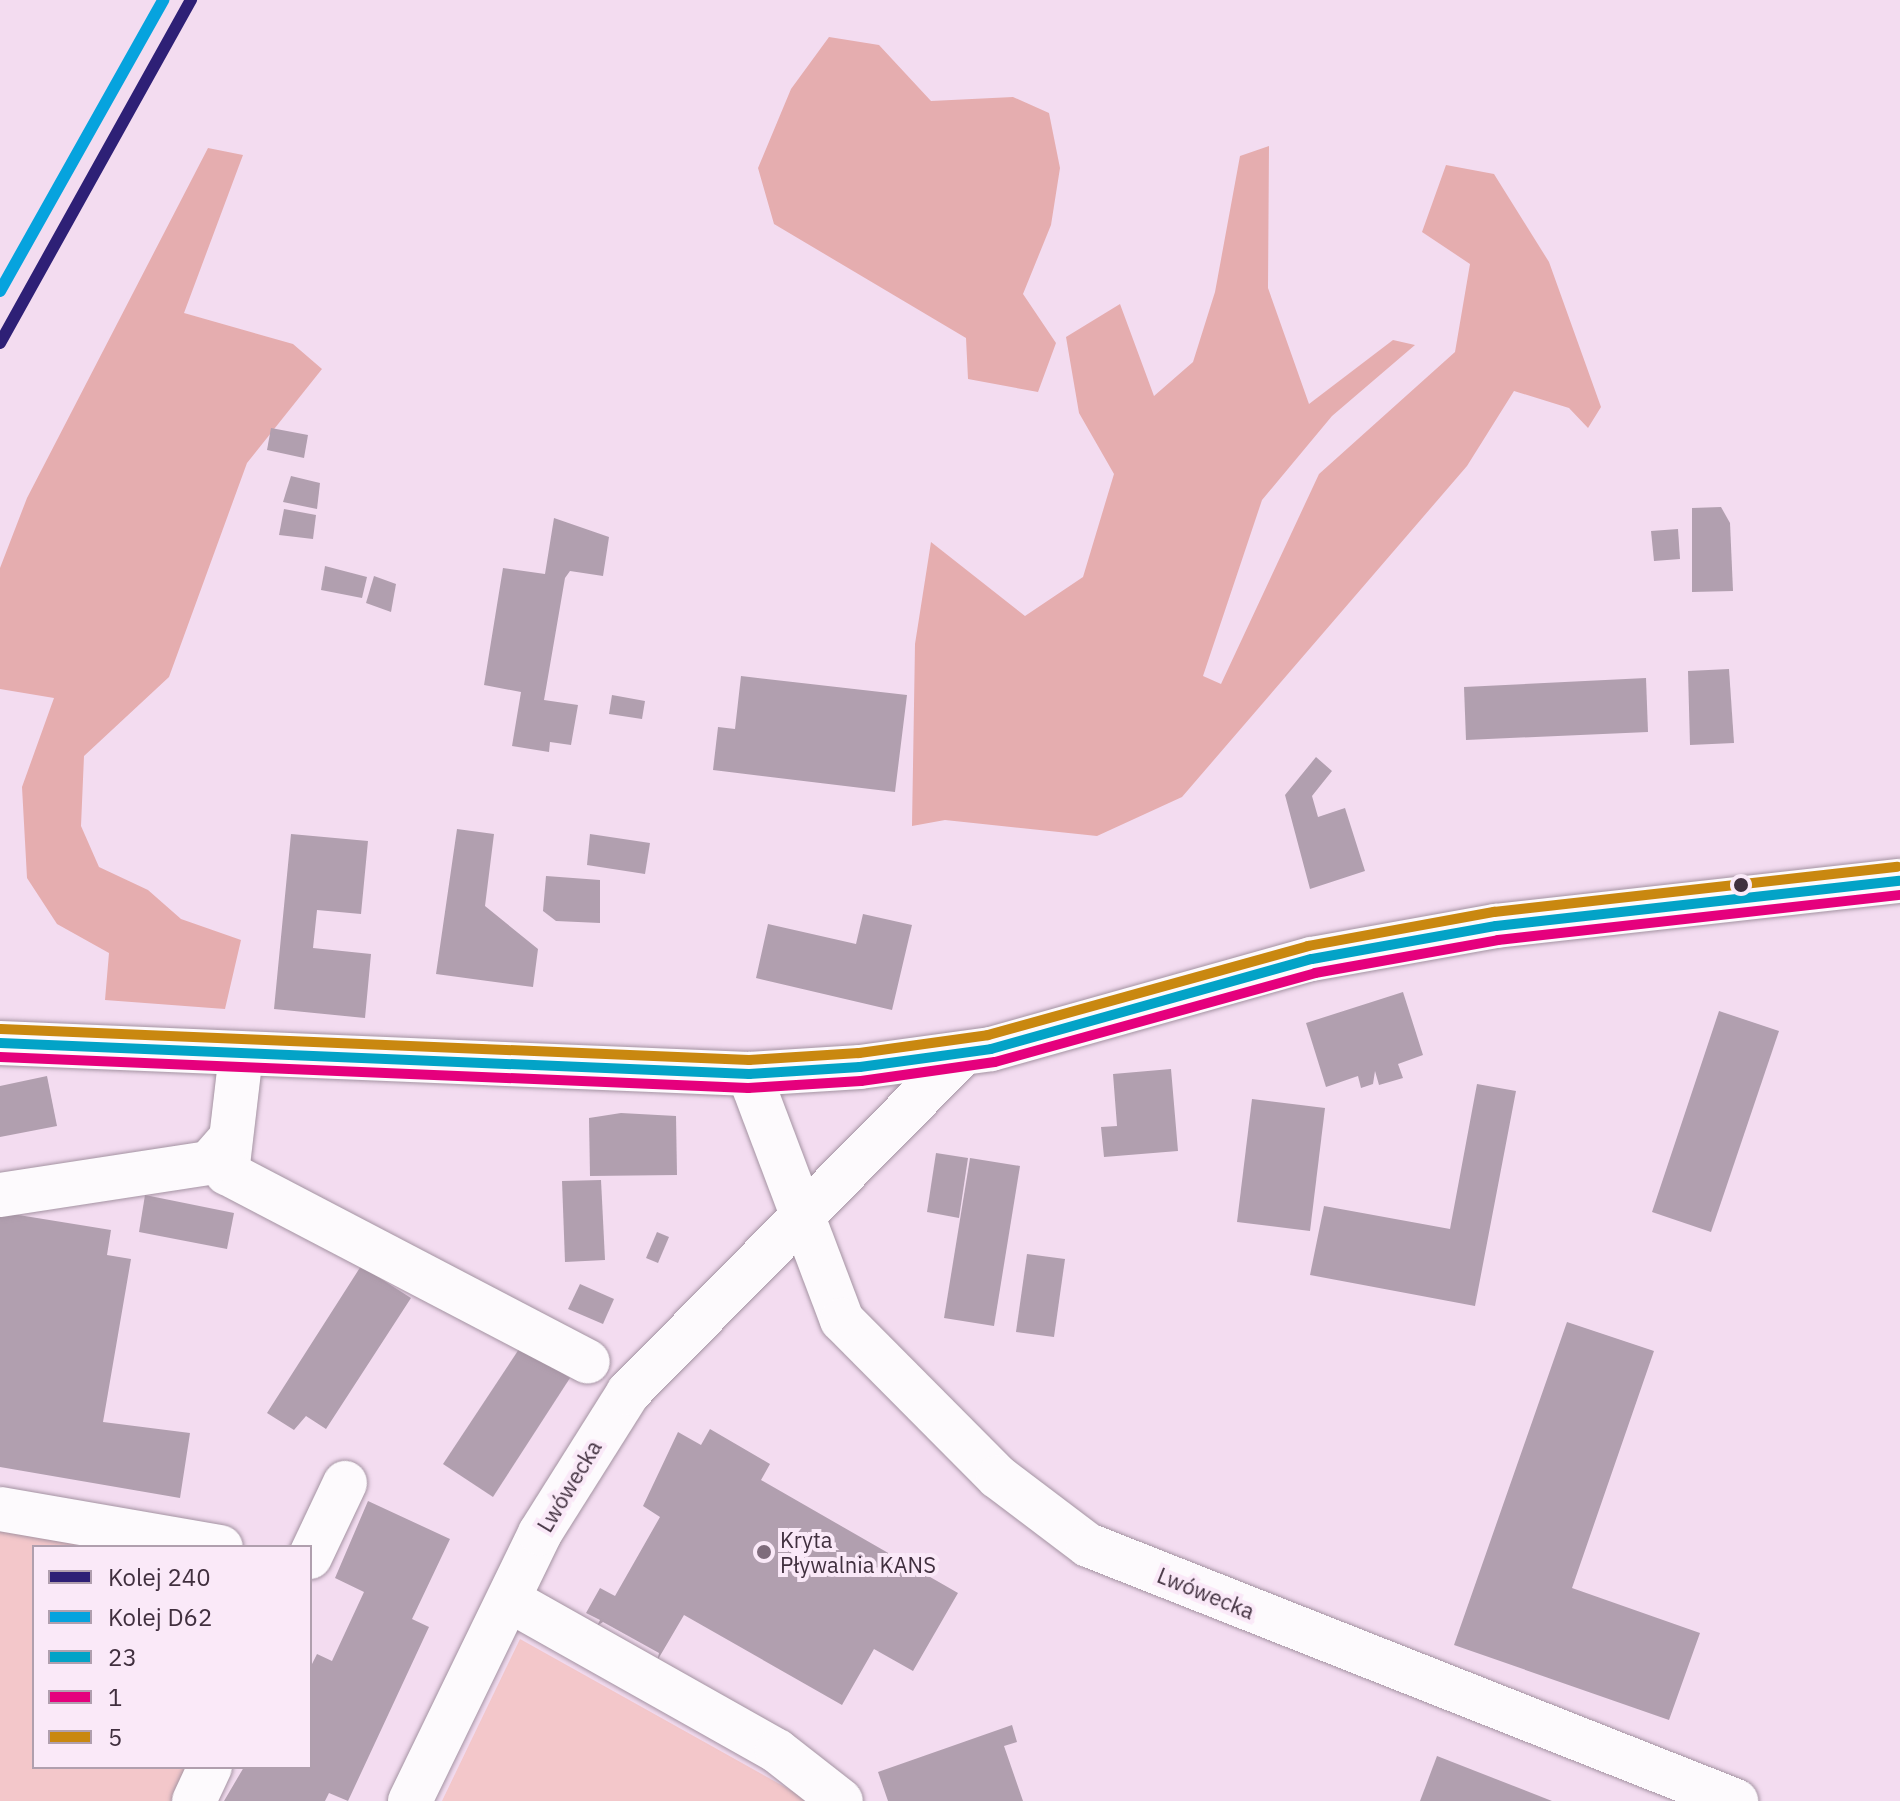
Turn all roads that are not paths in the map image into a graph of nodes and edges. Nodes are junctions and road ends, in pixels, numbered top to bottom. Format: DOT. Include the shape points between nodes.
graph roads {
  1 [pos="1900,881"];
  2 [pos="0,1043"];
  3 [pos="241,1054"];
  4 [pos="959,1057"];
  5 [pos="749,1074"];
  6 [pos="229,1140"];
  7 [pos="0,1195"];
  8 [pos="801,1221"];
  9 [pos="588,1362"];
  10 [pos="345,1483"];
  11 [pos="0,1509"];
  12 [pos="209,1545"];
  13 [pos="312,1553"];
  14 [pos="509,1600"];
  15 [pos="209,1769"];
  16 [pos="194,1801"];
  17 [pos="410,1801"];
  18 [pos="841,1801"];
  19 [pos="1736,1801"];
  1 -- 4 [label="street" via="1496,926 1312,959"];
  2 -- 3 [label="street"];
  3 -- 5 [label="street"];
  3 -- 6 [label="street"];
  4 -- 5 [label="street"];
  4 -- 8 [label="street, Lwówecka"];
  5 -- 8 [label="street, Lwówecka"];
  6 -- 7 [label="street" via="209,1163"];
  6 -- 9 [label="street" via="227,1173"];
  8 -- 14 [label="street, Lwówecka" via="628,1393 540,1533"];
  8 -- 19 [label="street, Lwówecka" via="842,1320 886,1372 998,1477 1088,1545"];
  10 -- 13 [label="street"];
  11 -- 12 [label="street"];
  14 -- 17 [label="street, Lwówecka"];
  14 -- 18 [label="street" via="777,1751"];
  15 -- 16 [label="street"];
}
